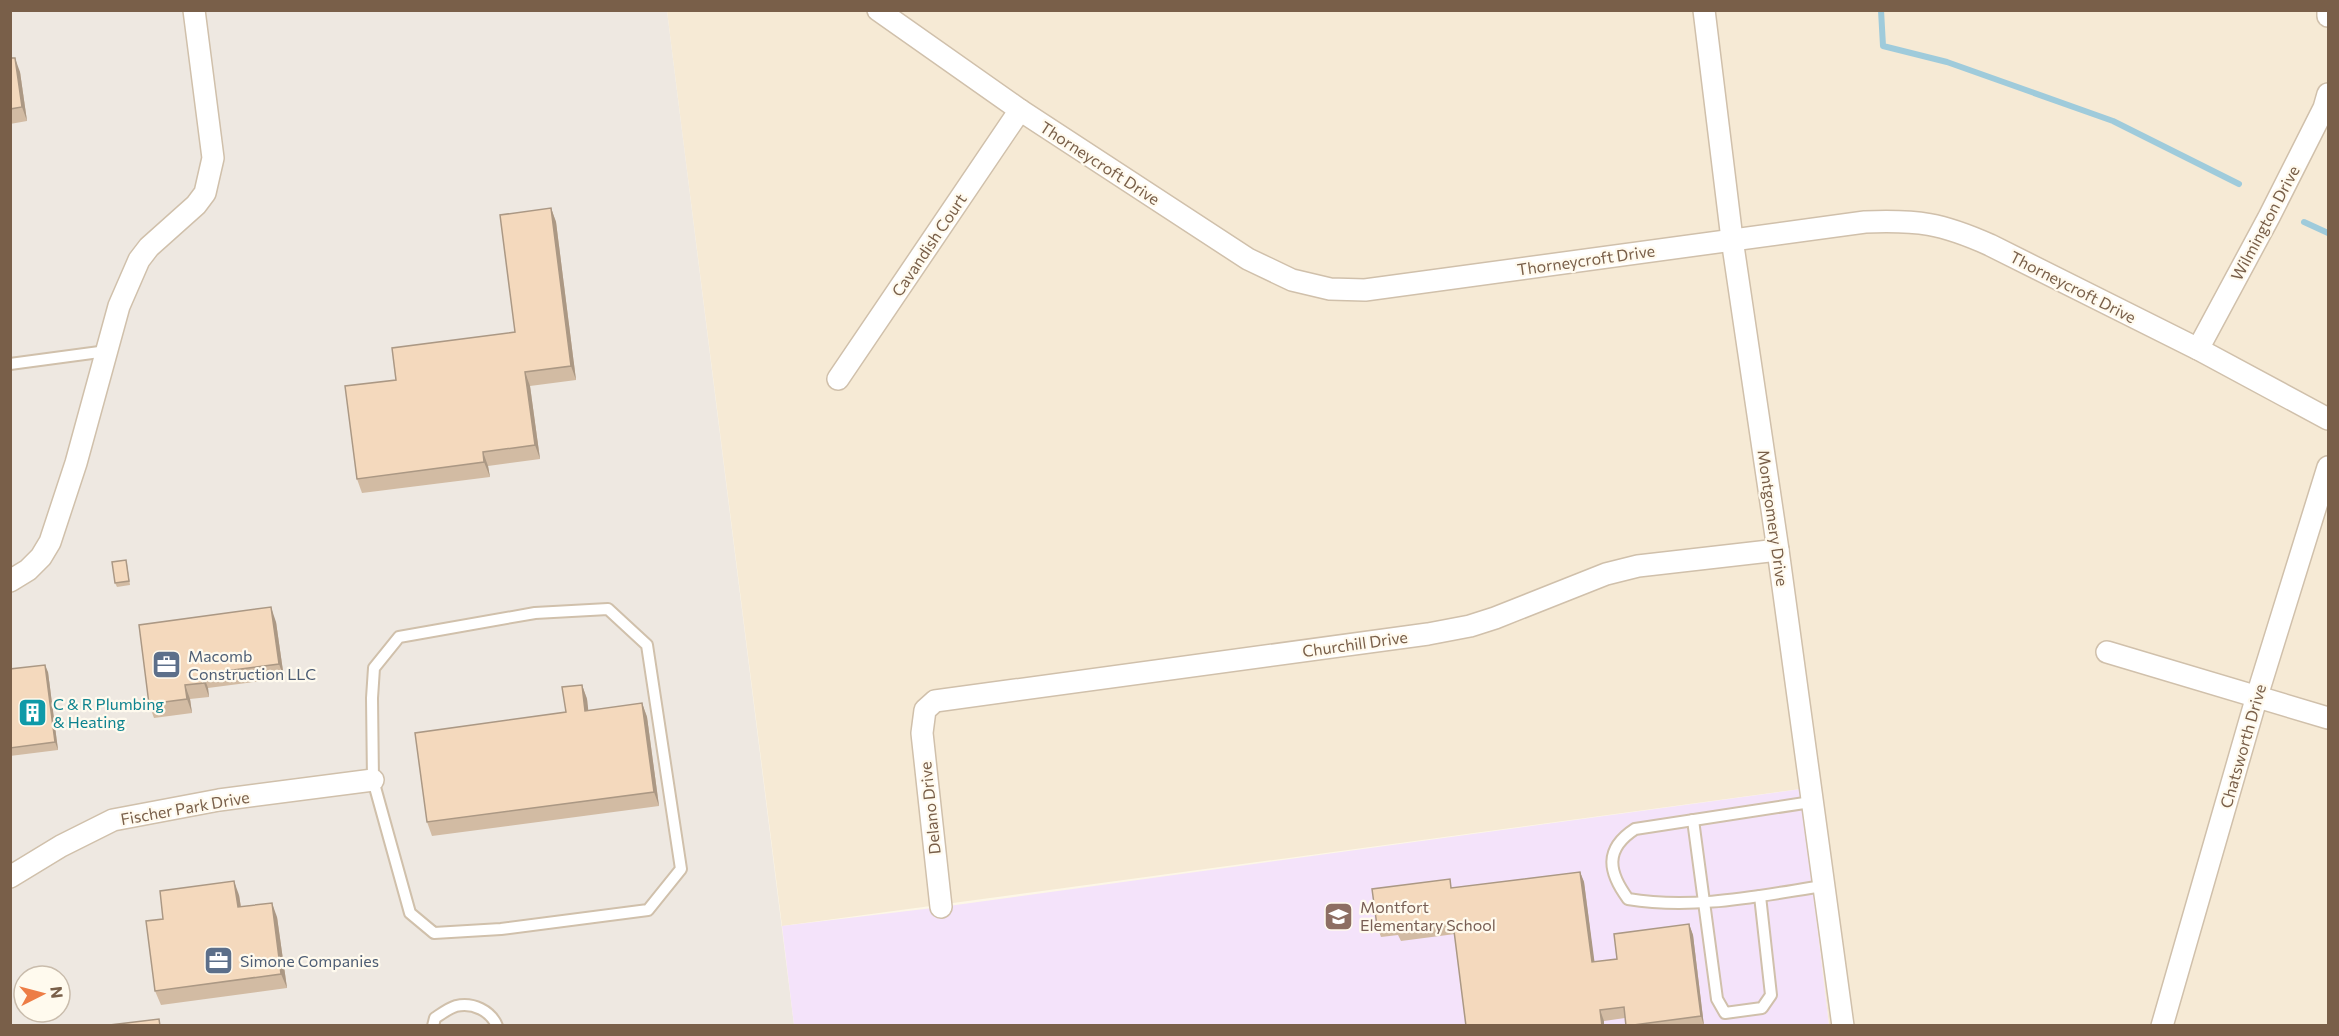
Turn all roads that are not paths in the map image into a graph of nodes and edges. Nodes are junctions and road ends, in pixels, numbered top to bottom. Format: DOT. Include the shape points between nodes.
graph roads {
  1 [pos="194,10"];
  2 [pos="878,10"];
  3 [pos="1704,10"];
  4 [pos="2328,10"];
  5 [pos="2328,16"];
  6 [pos="2328,94"];
  7 [pos="1020,110"];
  8 [pos="1732,239"];
  9 [pos="2198,349"];
  10 [pos="106,351"];
  11 [pos="10,364"];
  12 [pos="838,379"];
  13 [pos="2328,419"];
  14 [pos="2328,467"];
  15 [pos="1778,550"];
  16 [pos="10,581"];
  17 [pos="2107,652"];
  18 [pos="2257,696"];
  19 [pos="925,710"];
  20 [pos="2328,718"];
  21 [pos="373,780"];
  22 [pos="1811,801"];
  23 [pos="1693,820"];
  24 [pos="10,877"];
  25 [pos="1822,886"];
  26 [pos="1760,896"];
  27 [pos="1705,904"];
  28 [pos="941,907"];
  29 [pos="433,1026"];
  30 [pos="497,1026"];
  31 [pos="1843,1026"];
  32 [pos="2162,1026"];
  1 -- 10 [label="street" via="213,158 209,178 196,205 139,260 118,306"];
  2 -- 7 [label="street, Thorneycroft Drive"];
  3 -- 8 [label="street, Montgomery Drive"];
  4 -- 5 [label="street"];
  6 -- 9 [label="street, Wilmington Drive" via="2270,217"];
  7 -- 8 [label="street, Thorneycroft Drive" via="1248,259 1292,280 1330,289 1365,290 1425,283"];
  7 -- 12 [label="street, Cavandish Court"];
  8 -- 9 [label="street, Thorneycroft Drive" via="1865,222 1934,224 1990,245"];
  8 -- 15 [label="street, Montgomery Drive"];
  9 -- 13 [label="street, Thorneycroft Drive"];
  10 -- 11 [label="lane"];
  10 -- 16 [label="street" via="50,542 28,570"];
  14 -- 18 [label="street, Chatsworth Drive"];
  15 -- 19 [label="street, Churchill Drive" via="1638,566 1606,574 1495,618 1428,634 942,699"];
  15 -- 22 [label="street, Montgomery Drive"];
  17 -- 18 [label="street"];
  18 -- 20 [label="street"];
  18 -- 32 [label="street, Chatsworth Drive"];
  19 -- 28 [label="street, Delano Drive" via="922,733"];
  21 -- 21 [label="lane" via="410,913 434,933 501,929 648,910 681,869 648,645 608,609 535,613 399,637 374,668"];
  21 -- 24 [label="street, Fischer Park Drive" via="219,800 113,820"];
  22 -- 23 [label="lane"];
  22 -- 25 [label="street, Montgomery Drive"];
  23 -- 27 [label="lane"];
  23 -- 27 [label="lane" via="1635,829 1620,839 1611,855 1616,883 1628,900"];
  25 -- 26 [label="lane"];
  25 -- 31 [label="street, Montgomery Drive"];
  26 -- 27 [label="lane"];
  26 -- 27 [label="lane" via="1771,995 1762,1008 1725,1013 1717,999"];
  29 -- 30 [label="lane" via="435,1018 457,1006 479,1007 493,1016"];
}
